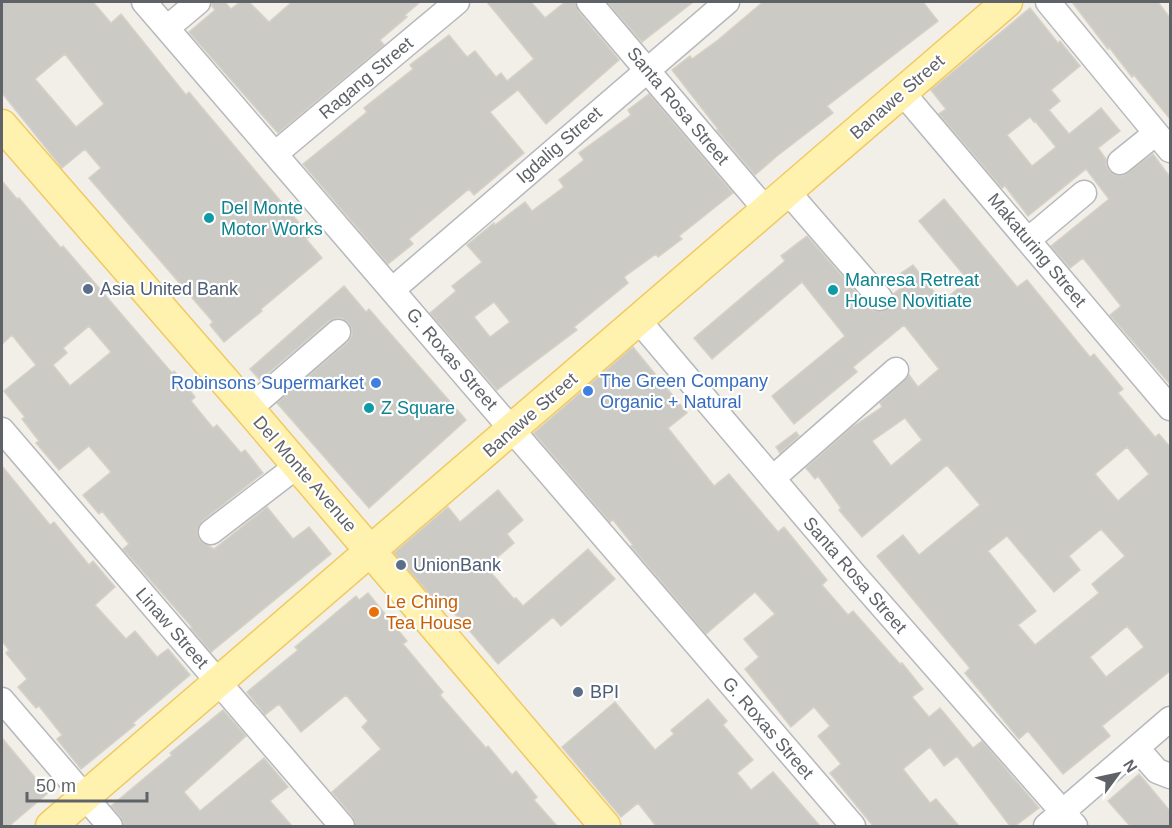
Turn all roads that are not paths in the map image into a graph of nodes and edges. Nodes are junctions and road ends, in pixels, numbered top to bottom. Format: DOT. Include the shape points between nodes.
graph roads {
  1 [pos="144,2"];
  2 [pos="198,2"];
  3 [pos="457,2"];
  4 [pos="589,2"];
  5 [pos="727,2"];
  6 [pos="1007,2"];
  7 [pos="1047,2"];
  8 [pos="167,28"];
  9 [pos="647,70"];
  10 [pos="902,92"];
  11 [pos="2,125"];
  12 [pos="1163,141"];
  13 [pos="275,154"];
  14 [pos="1120,162"];
  15 [pos="1084,193"];
  16 [pos="777,201"];
  17 [pos="1028,240"];
  18 [pos="392,290"];
  19 [pos="880,298"];
  20 [pos="639,321"];
  21 [pos="338,332"];
  22 [pos="896,370"];
  23 [pos="1170,408"];
  24 [pos="259,410"];
  25 [pos="2,430"];
  26 [pos="513,430"];
  27 [pos="297,466"];
  28 [pos="773,478"];
  29 [pos="211,532"];
  30 [pos="371,552"];
  31 [pos="219,683"];
  32 [pos="2,700"];
  33 [pos="1170,719"];
  34 [pos="1137,748"];
  35 [pos="1170,777"];
  36 [pos="85,798"];
  37 [pos="111,822"];
  38 [pos="1061,822"];
  39 [pos="51,826"];
  40 [pos="342,826"];
  41 [pos="605,826"];
  42 [pos="853,826"];
  1 -- 8 [label="street, G. Roxas Street"];
  2 -- 8 [label="street"];
  3 -- 13 [label="street, Ragang Street"];
  4 -- 9 [label="street, Santa Rosa Street"];
  5 -- 9 [label="street, Igdalig Street"];
  6 -- 10 [label="main road, Banawe Street"];
  7 -- 12 [label="street"];
  8 -- 13 [label="street, G. Roxas Street"];
  9 -- 16 [label="street, Santa Rosa Street"];
  9 -- 18 [label="street, Igdalig Street"];
  10 -- 16 [label="main road, Banawe Street"];
  10 -- 17 [label="street, Makaturing Street"];
  11 -- 24 [label="main road, Del Monte Avenue"];
  12 -- 14 [label="street"];
  13 -- 18 [label="street, G. Roxas Street"];
  15 -- 17 [label="street"];
  16 -- 19 [label="street, Santa Rosa Street"];
  16 -- 20 [label="main road, Banawe Street"];
  17 -- 23 [label="street, Makaturing Street"];
  18 -- 26 [label="street, G. Roxas Street"];
  20 -- 26 [label="main road, Banawe Street"];
  20 -- 28 [label="street, Santa Rosa Street"];
  21 -- 24 [label="street"];
  22 -- 28 [label="street"];
  24 -- 27 [label="main road, Del Monte Avenue"];
  25 -- 31 [label="street, Linaw Street"];
  26 -- 30 [label="main road, Banawe Street"];
  26 -- 42 [label="street, G. Roxas Street"];
  27 -- 29 [label="street"];
  27 -- 30 [label="main road, Del Monte Avenue"];
  28 -- 38 [label="street, Santa Rosa Street"];
  30 -- 31 [label="main road, Banawe Street"];
  30 -- 41 [label="main road, Del Monte Avenue"];
  31 -- 36 [label="main road, Banawe Street"];
  31 -- 40 [label="street, Linaw Street"];
  32 -- 36 [label="street"];
  33 -- 34 [label="street"];
  34 -- 35 [label="street" via="1157,771"];
  34 -- 38 [label="street"];
  36 -- 37 [label="street"];
  36 -- 39 [label="main road, Banawe Street"];
}
